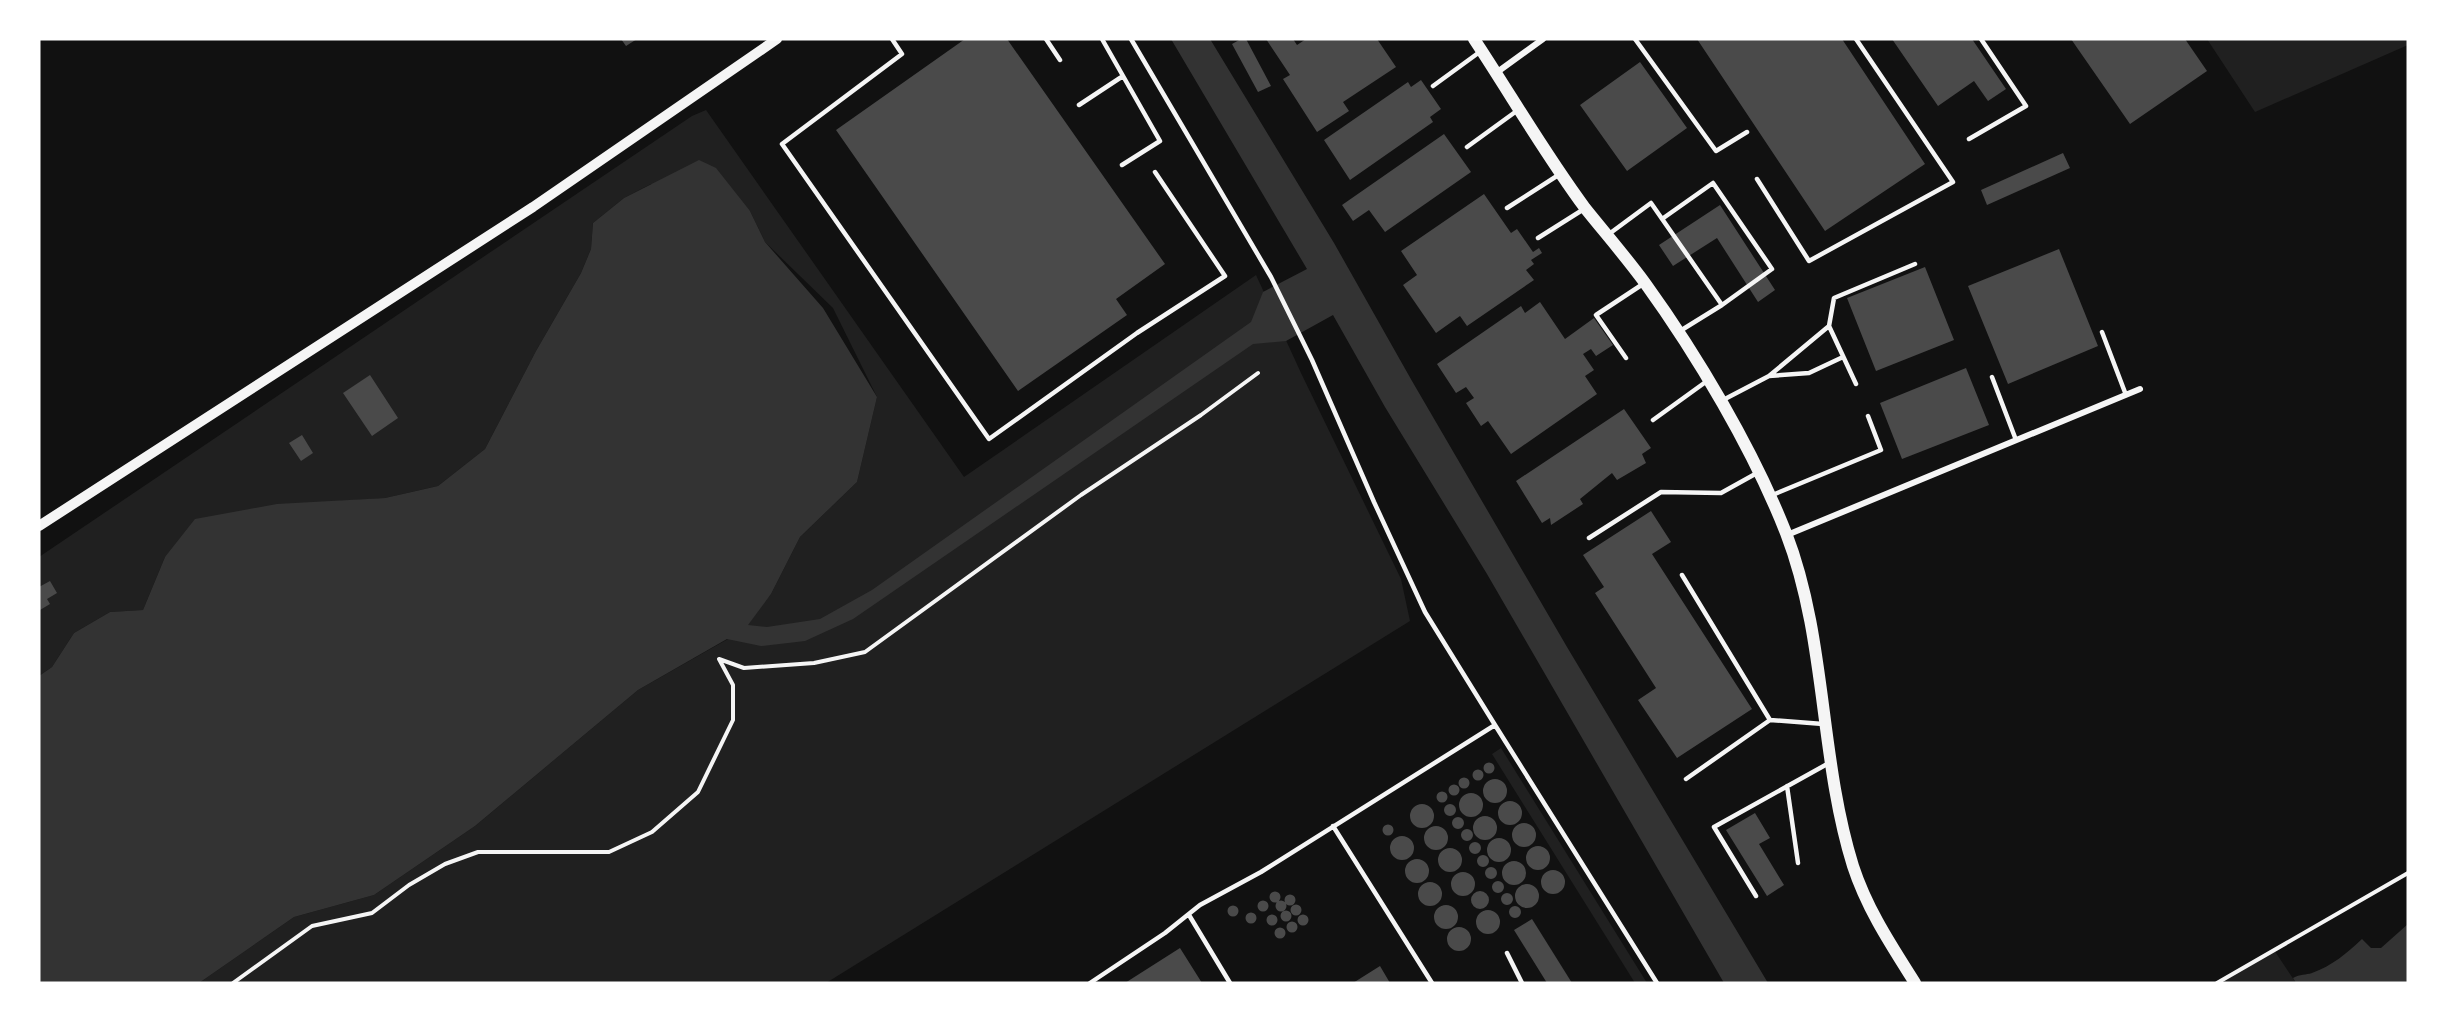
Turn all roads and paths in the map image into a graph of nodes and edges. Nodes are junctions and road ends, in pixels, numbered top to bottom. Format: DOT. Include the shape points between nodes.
graph roads {
  1 [pos="777,39"];
  2 [pos="892,39"];
  3 [pos="1046,39"];
  4 [pos="1102,39"];
  5 [pos="1131,39"];
  6 [pos="1474,39"];
  7 [pos="1543,39"];
  8 [pos="1635,39"];
  9 [pos="1856,39"];
  10 [pos="1981,39"];
  11 [pos="1481,51"];
  12 [pos="1060,60"];
  13 [pos="1496,74"];
  14 [pos="1123,76"];
  15 [pos="1433,86"];
  16 [pos="1079,105"];
  17 [pos="1518,110"];
  18 [pos="1747,132"];
  19 [pos="1969,139"];
  20 [pos="1467,147"];
  21 [pos="1122,165"];
  22 [pos="1155,172"];
  23 [pos="1561,173"];
  24 [pos="1757,179"];
  25 [pos="1507,208"];
  26 [pos="1586,208"];
  27 [pos="1662,219"];
  28 [pos="1608,235"];
  29 [pos="1539,238"];
  30 [pos="1915,264"];
  31 [pos="1645,283"];
  32 [pos="1722,305"];
  33 [pos="1829,326"];
  34 [pos="1678,332"];
  35 [pos="2102,332"];
  36 [pos="1842,357"];
  37 [pos="1626,358"];
  38 [pos="1258,373"];
  39 [pos="1769,376"];
  40 [pos="1992,377"];
  41 [pos="1708,380"];
  42 [pos="1856,384"];
  43 [pos="2140,389"];
  44 [pos="2126,395"];
  45 [pos="1720,401"];
  46 [pos="1868,416"];
  47 [pos="1653,420"];
  48 [pos="2016,440"];
  49 [pos="1758,473"];
  50 [pos="1769,496"];
  51 [pos="39,526"];
  52 [pos="1787,535"];
  53 [pos="1589,538"];
  54 [pos="1682,575"];
  55 [pos="1770,720"];
  56 [pos="1826,724"];
  57 [pos="1494,725"];
  58 [pos="1832,762"];
  59 [pos="1686,779"];
  60 [pos="1787,786"];
  61 [pos="1333,826"];
  62 [pos="1798,863"];
  63 [pos="2408,873"];
  64 [pos="1756,896"];
  65 [pos="1189,915"];
  66 [pos="1507,952"];
  67 [pos="1097,981"];
  68 [pos="233,983"];
  69 [pos="1090,983"];
  70 [pos="1230,983"];
  71 [pos="1432,983"];
  72 [pos="1522,983"];
  73 [pos="1657,983"];
  74 [pos="1915,983"];
  75 [pos="2217,983"];
  1 -- 51 [label="street" via="533,207"];
  2 -- 22 [label="lane" via="902,54 782,144 989,439 1137,333 1225,276"];
  3 -- 12 [label="lane"];
  4 -- 14 [label="lane"];
  5 -- 57 [label="lane" via="1271,278 1425,612"];
  6 -- 11 [label="main road"];
  7 -- 13 [label="street"];
  8 -- 18 [label="lane" via="1716,151"];
  9 -- 24 [label="lane" via="1953,182 1809,261"];
  10 -- 19 [label="lane" via="2026,106"];
  11 -- 13 [label="main road"];
  11 -- 15 [label="lane"];
  13 -- 17 [label="main road"];
  14 -- 16 [label="lane"];
  14 -- 21 [label="lane" via="1160,141"];
  17 -- 20 [label="lane"];
  17 -- 23 [label="main road"];
  23 -- 25 [label="lane"];
  23 -- 26 [label="main road"];
  26 -- 28 [label="main road"];
  26 -- 29 [label="lane"];
  27 -- 28 [label="lane" via="1651,203"];
  27 -- 32 [label="lane"];
  27 -- 32 [label="lane" via="1713,183 1773,269"];
  28 -- 31 [label="main road"];
  30 -- 33 [label="lane" via="1834,298"];
  31 -- 34 [label="main road"];
  31 -- 37 [label="lane" via="1596,315"];
  32 -- 34 [label="lane"];
  33 -- 36 [label="lane"];
  33 -- 39 [label="lane"];
  34 -- 41 [label="main road"];
  35 -- 44 [label="lane"];
  36 -- 39 [label="lane" via="1809,373"];
  36 -- 42 [label="lane"];
  38 -- 68 [label="path" via="865,652 814,663 744,668 719,659 733,685 733,720 698,792 652,832 609,852 478,852 409,885 372,913 312,926"];
  39 -- 45 [label="lane"];
  40 -- 48 [label="lane"];
  41 -- 45 [label="main road"];
  41 -- 47 [label="lane"];
  43 -- 44 [label="street"];
  44 -- 48 [label="street"];
  45 -- 49 [label="main road"];
  46 -- 50 [label="lane" via="1881,450"];
  48 -- 52 [label="street"];
  49 -- 50 [label="main road"];
  49 -- 53 [label="lane" via="1721,493 1661,492"];
  50 -- 52 [label="main road"];
  52 -- 56 [label="main road" via="1816,651"];
  54 -- 55 [label="lane"];
  55 -- 56 [label="lane"];
  55 -- 59 [label="lane"];
  56 -- 58 [label="main road"];
  57 -- 61 [label="lane"];
  57 -- 73 [label="lane"];
  58 -- 60 [label="lane"];
  58 -- 74 [label="main road" via="1846,843 1858,881 1881,930"];
  60 -- 62 [label="lane"];
  60 -- 64 [label="lane" via="1714,827"];
  61 -- 65 [label="lane"];
  61 -- 71 [label="lane"];
  63 -- 75 [label="path"];
  65 -- 67 [label="lane"];
  65 -- 70 [label="lane"];
  66 -- 72 [label="lane"];
  67 -- 69 [label="lane"];
}
